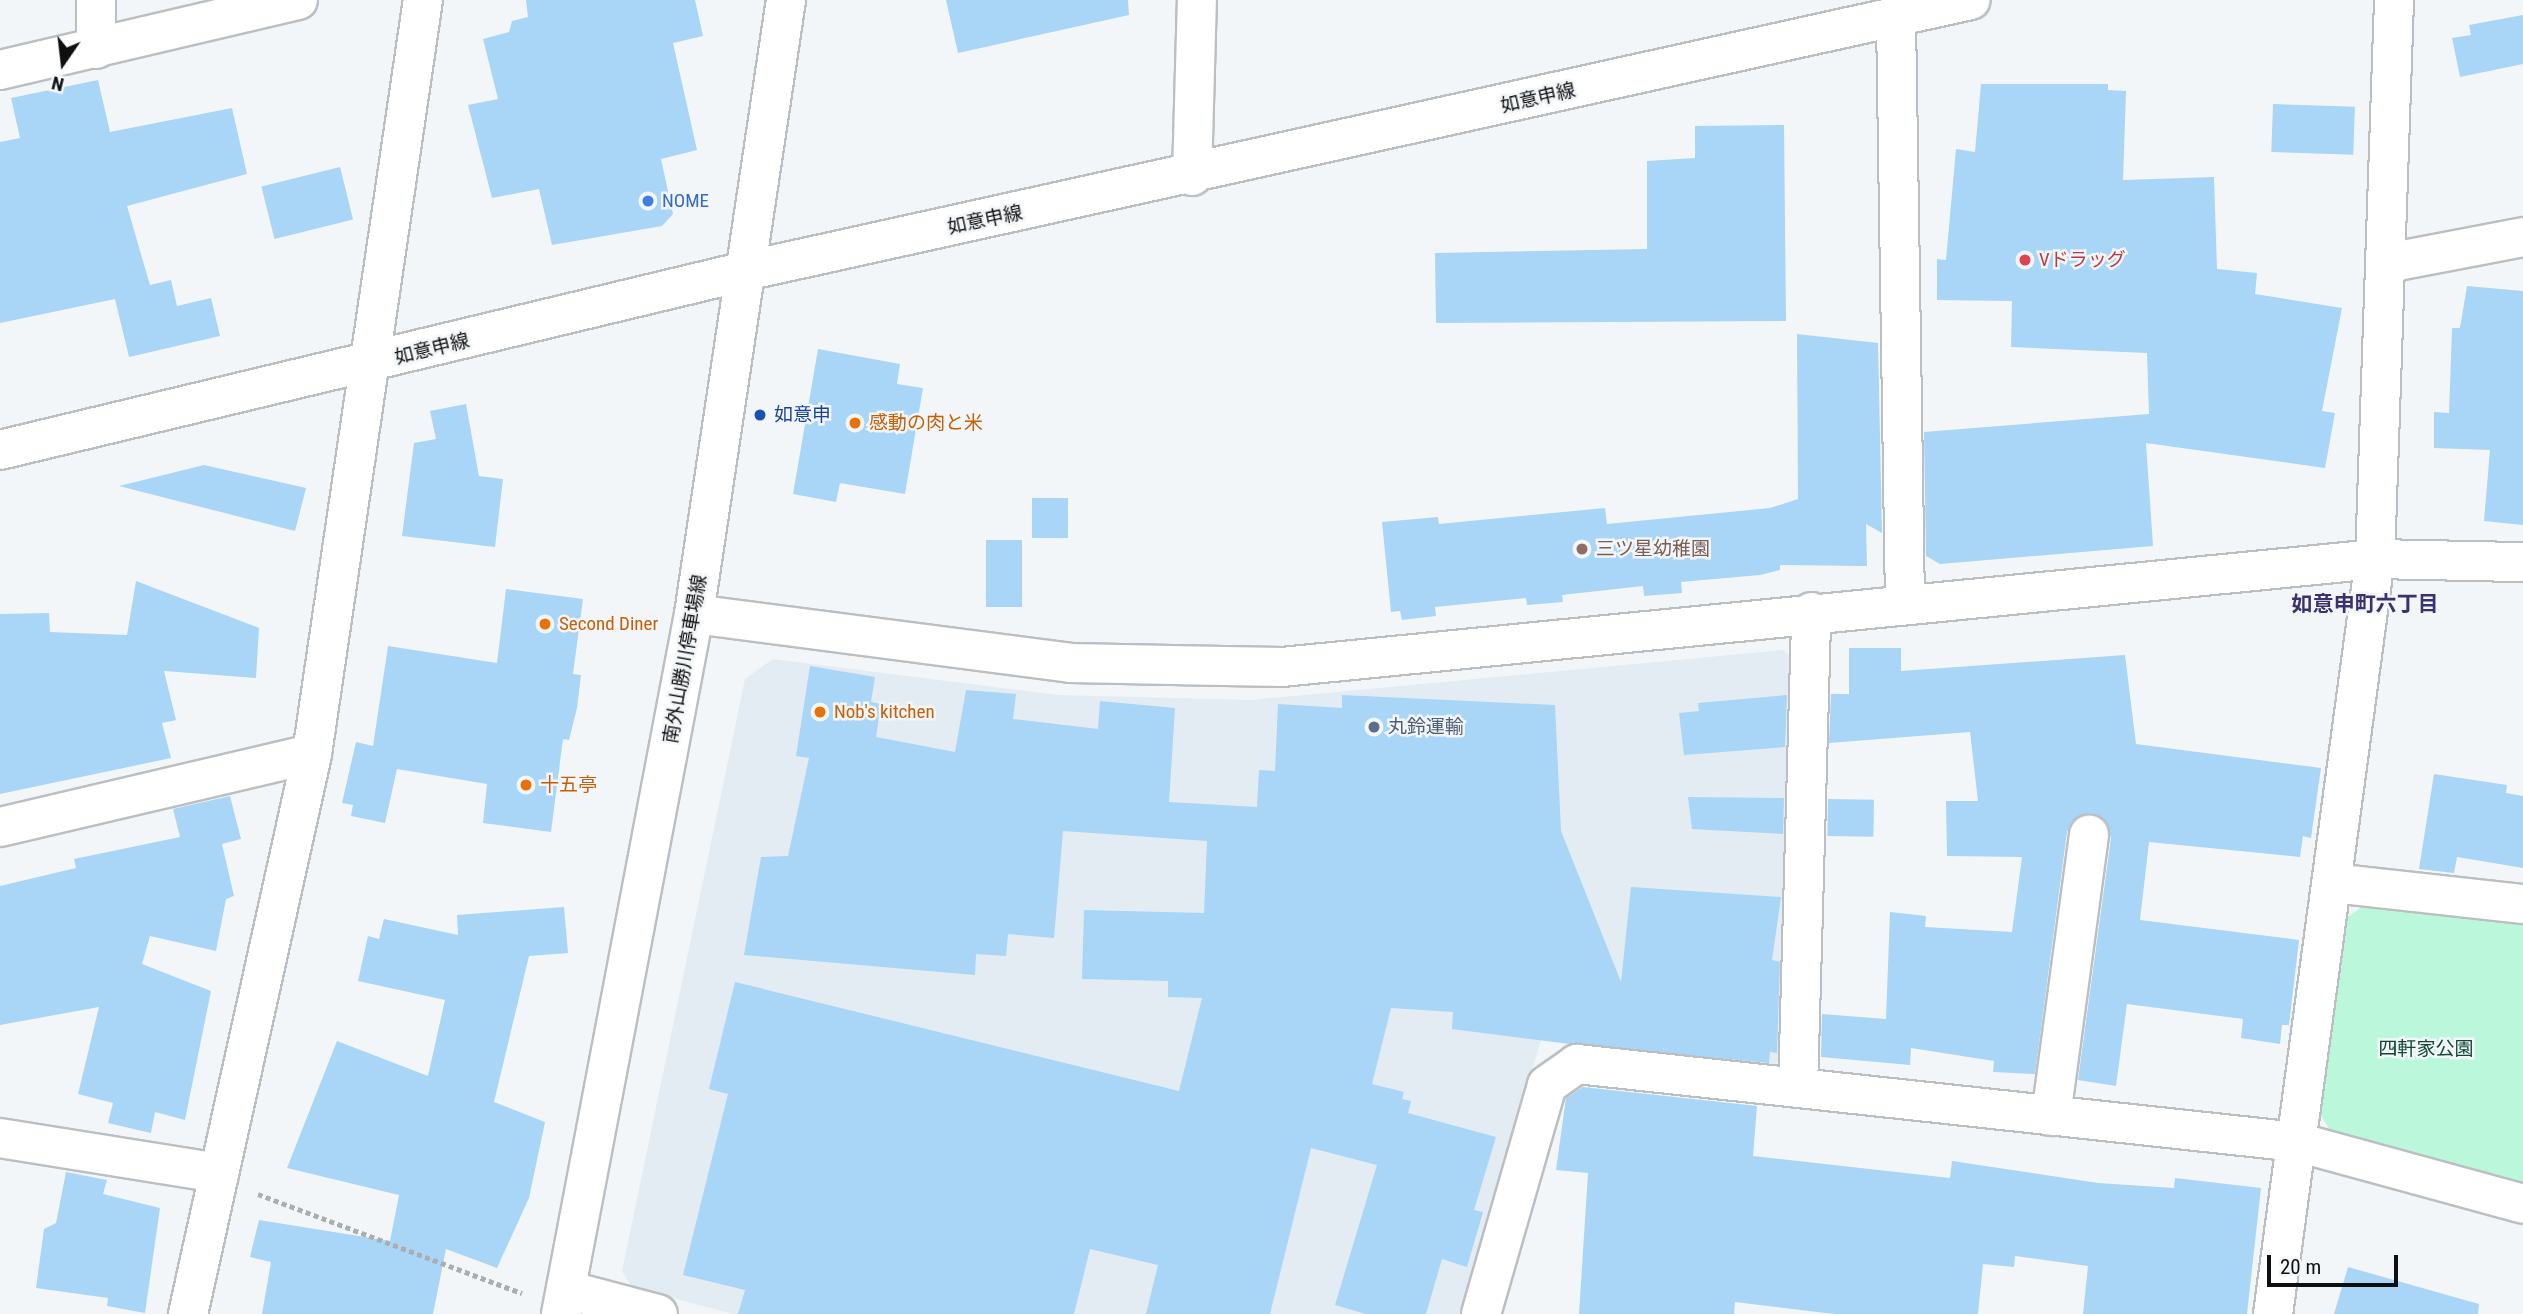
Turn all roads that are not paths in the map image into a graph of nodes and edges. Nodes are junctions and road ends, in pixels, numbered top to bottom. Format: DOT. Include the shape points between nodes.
graph roads {
  1 [pos="96,0"];
  2 [pos="298,0"];
  3 [pos="423,0"];
  4 [pos="786,0"];
  5 [pos="1197,0"];
  6 [pos="1972,0"];
  7 [pos="2394,0"];
  8 [pos="1896,18"];
  9 [pos="96,49"];
  10 [pos="0,70"];
  11 [pos="1192,176"];
  12 [pos="2523,237"];
  13 [pos="2388,263"];
  14 [pos="750,270"];
  15 [pos="375,363"];
  16 [pos="0,450"];
  17 [pos="2375,559"];
  18 [pos="2523,562"];
  19 [pos="1905,601"];
  20 [pos="1811,612"];
  21 [pos="694,614"];
  22 [pos="312,754"];
  23 [pos="0,827"];
  24 [pos="2089,835"];
  25 [pos="2332,883"];
  26 [pos="2523,904"];
  27 [pos="1798,1088"];
  28 [pos="2051,1116"];
  29 [pos="0,1138"];
  30 [pos="2297,1142"];
  31 [pos="235,1182"];
  32 [pos="2523,1204"];
  33 [pos="564,1302"];
  34 [pos="188,1314"];
  35 [pos="657,1314"];
  36 [pos="1481,1314"];
  37 [pos="2273,1314"];
  1 -- 9 [label="street"];
  2 -- 9 [label="street"];
  3 -- 15 [label="street"];
  4 -- 14 [label="street, 南外山勝川停車場線"];
  5 -- 11 [label="street"];
  6 -- 8 [label="street, 如意申線"];
  7 -- 13 [label="street"];
  8 -- 11 [label="street, 如意申線"];
  8 -- 19 [label="street"];
  9 -- 10 [label="street"];
  11 -- 14 [label="street, 如意申線"];
  12 -- 13 [label="street"];
  13 -- 17 [label="street"];
  14 -- 15 [label="street, 如意申線"];
  14 -- 21 [label="street, 南外山勝川停車場線"];
  15 -- 16 [label="street, 如意申線"];
  15 -- 22 [label="street"];
  17 -- 18 [label="street"];
  17 -- 19 [label="street"];
  17 -- 25 [label="street"];
  19 -- 20 [label="street"];
  20 -- 21 [label="street" via="1282,667 1071,663"];
  20 -- 27 [label="street"];
  21 -- 33 [label="street, 南外山勝川停車場線"];
  22 -- 23 [label="street"];
  22 -- 31 [label="street"];
  24 -- 28 [label="street"];
  25 -- 26 [label="street"];
  25 -- 30 [label="street"];
  27 -- 28 [label="street"];
  27 -- 36 [label="street" via="1577,1064 1547,1085"];
  28 -- 30 [label="street"];
  29 -- 31 [label="street"];
  30 -- 32 [label="street"];
  30 -- 37 [label="street"];
  31 -- 34 [label="street"];
  33 -- 35 [label="street"];
}
